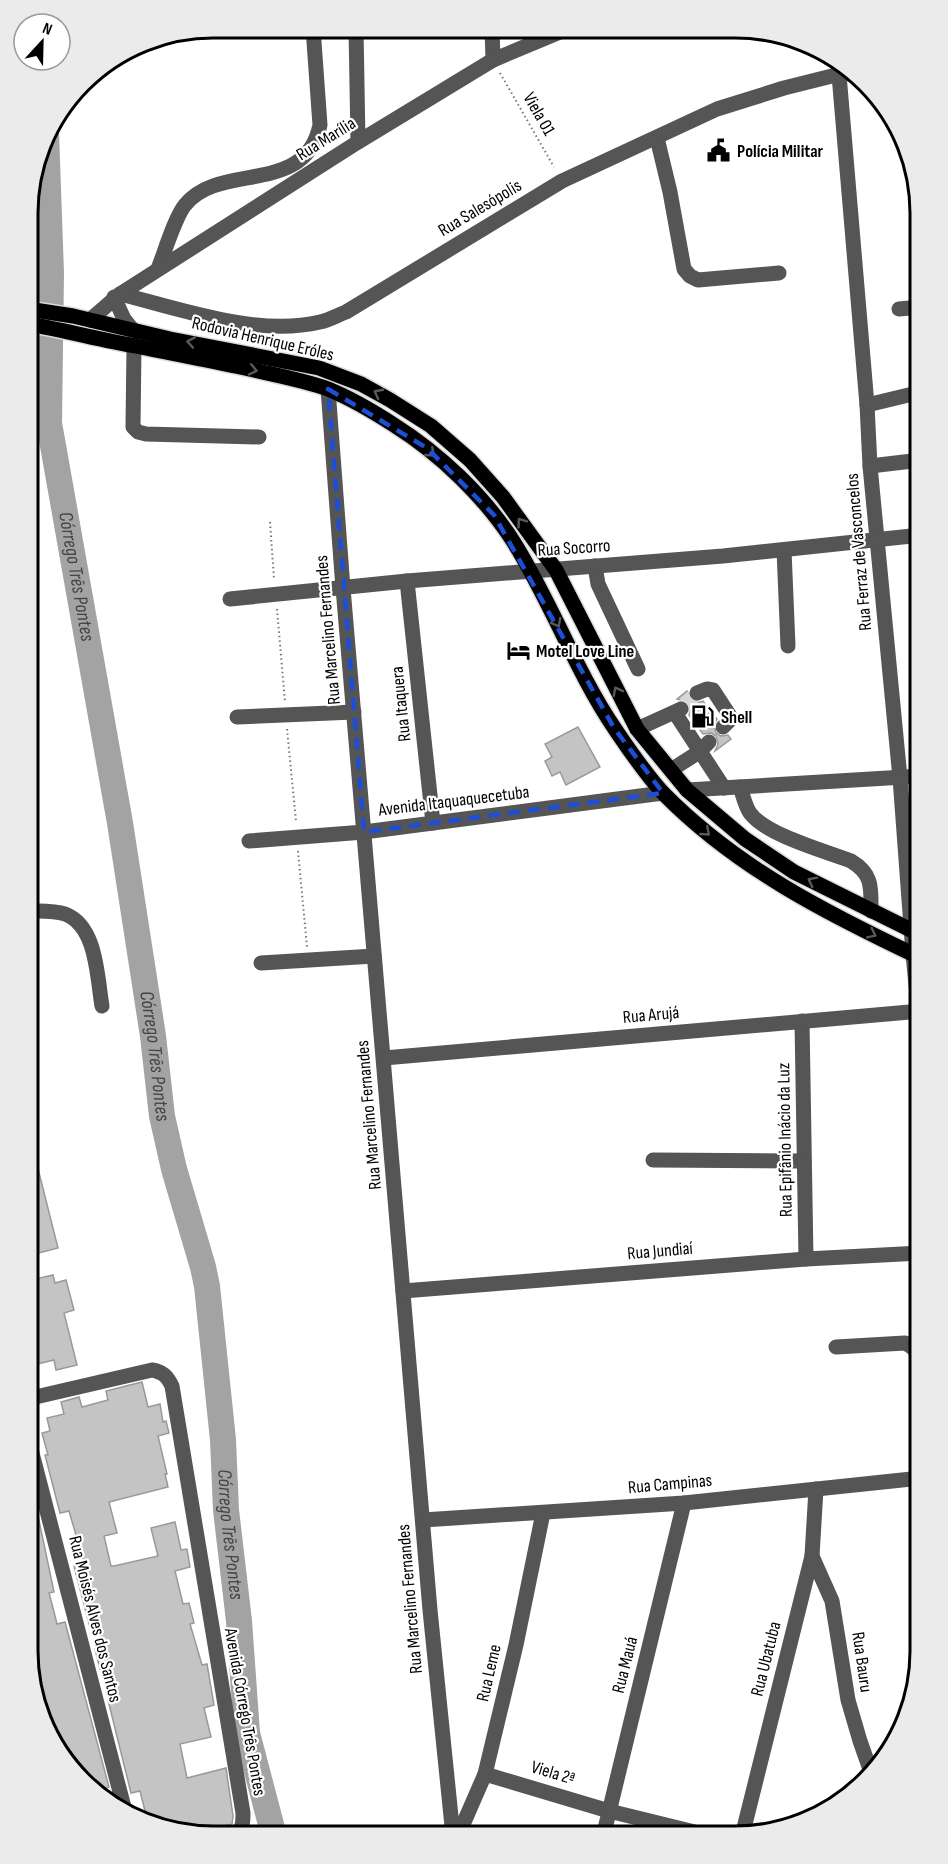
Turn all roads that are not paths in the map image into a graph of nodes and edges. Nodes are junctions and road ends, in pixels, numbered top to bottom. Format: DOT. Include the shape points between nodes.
graph roads {
  1 [pos="314,38"];
  2 [pos="356,38"];
  3 [pos="492,38"];
  4 [pos="546,38"];
  5 [pos="493,60"];
  6 [pos="836,69"];
  7 [pos="839,72"];
  8 [pos="657,138"];
  9 [pos="358,142"];
  10 [pos="158,270"];
  11 [pos="779,273"];
  12 [pos="117,296"];
  13 [pos="910,308"];
  14 [pos="900,309"];
  15 [pos="38,317"];
  16 [pos="90,320"];
  17 [pos="73,324"];
  18 [pos="132,329"];
  19 [pos="134,346"];
  20 [pos="328,389"];
  21 [pos="910,395"];
  22 [pos="867,405"];
  23 [pos="259,437"];
  24 [pos="910,461"];
  25 [pos="870,466"];
  26 [pos="910,536"];
  27 [pos="876,539"];
  28 [pos="784,550"];
  29 [pos="595,566"];
  30 [pos="556,570"];
  31 [pos="530,571"];
  32 [pos="407,581"];
  33 [pos="343,588"];
  34 [pos="230,599"];
  35 [pos="788,646"];
  36 [pos="638,669"];
  37 [pos="697,693"];
  38 [pos="354,712"];
  39 [pos="237,717"];
  40 [pos="723,728"];
  41 [pos="638,729"];
  42 [pos="704,747"];
  43 [pos="670,770"];
  44 [pos="910,777"];
  45 [pos="900,778"];
  46 [pos="740,787"];
  47 [pos="724,788"];
  48 [pos="687,790"];
  49 [pos="663,793"];
  50 [pos="433,824"];
  51 [pos="364,832"];
  52 [pos="249,841"];
  53 [pos="910,875"];
  54 [pos="38,911"];
  55 [pos="871,911"];
  56 [pos="910,930"];
  57 [pos="910,953"];
  58 [pos="374,956"];
  59 [pos="261,963"];
  60 [pos="102,1006"];
  61 [pos="910,1012"];
  62 [pos="802,1021"];
  63 [pos="384,1058"];
  64 [pos="653,1160"];
  65 [pos="804,1161"];
  66 [pos="910,1254"];
  67 [pos="806,1259"];
  68 [pos="403,1291"];
  69 [pos="910,1346"];
  70 [pos="836,1347"];
  71 [pos="38,1396"];
  72 [pos="38,1476"];
  73 [pos="910,1479"];
  74 [pos="816,1489"];
  75 [pos="684,1503"];
  76 [pos="543,1513"];
  77 [pos="423,1520"];
  78 [pos="812,1556"];
  79 [pos="868,1764"];
  80 [pos="485,1774"];
  81 [pos="122,1801"];
  82 [pos="609,1810"];
  83 [pos="240,1826"];
  84 [pos="455,1826"];
  85 [pos="461,1826"];
  86 [pos="605,1826"];
  87 [pos="672,1826"];
  88 [pos="745,1826"];
  1 -- 10 [label="street" via="320,125 317,140 310,150 280,171 212,186 184,206"];
  2 -- 9 [label="street"];
  3 -- 5 [label="street"];
  4 -- 5 [label="street, Rua Marília"];
  5 -- 9 [label="street, Rua Marília"];
  6 -- 8 [label="street, Rua Salesópolis" via="717,109"];
  7 -- 22 [label="street, Rua Ferraz de Vasconcelos"];
  8 -- 11 [label="street" via="684,269 690,276 698,280"];
  8 -- 12 [label="street, Rua Salesópolis" via="562,180 346,312 322,322 269,325 230,321"];
  9 -- 10 [label="street, Rua Marília"];
  10 -- 12 [label="street, Rua Marília"];
  12 -- 16 [label="street, Rua Marília"];
  12 -- 18 [label="street" via="124,319"];
  13 -- 14 [label="street"];
  15 -- 17 [label="main road, Rodovia Henrique Eróles"];
  16 -- 17 [label="main road, Rodovia Henrique Eróles"];
  16 -- 18 [label="main road, Rodovia Henrique Eróles"];
  17 -- 19 [label="main road, Rodovia Henrique Eróles"];
  30 -- 18 [label="main road, Rodovia Henrique Eróles, one-way" via="503,497 470,460 431,426 390,400 319,368"];
  19 -- 20 [label="main road, Rodovia Henrique Eróles, one-way"];
  19 -- 23 [label="street" via="133,427 138,432"];
  20 -- 31 [label="main road, Rodovia Henrique Eróles, one-way" via="395,425 451,470 494,515"];
  20 -- 33 [label="street, Rua Marcelino Fernandes"];
  21 -- 22 [label="street"];
  22 -- 25 [label="street, Rua Ferraz de Vasconcelos"];
  24 -- 25 [label="street"];
  25 -- 27 [label="street, Rua Ferraz de Vasconcelos"];
  26 -- 27 [label="street, Rua Socorro"];
  27 -- 28 [label="street, Rua Socorro"];
  27 -- 45 [label="street, Rua Ferraz de Vasconcelos"];
  28 -- 29 [label="street, Rua Socorro"];
  28 -- 35 [label="street"];
  29 -- 30 [label="street, Rua Socorro"];
  29 -- 36 [label="street" via="598,584"];
  30 -- 31 [label="street, Rua Socorro"];
  41 -- 30 [label="main road, Rodovia Henrique Eróles, one-way"];
  31 -- 32 [label="street, Rua Socorro"];
  31 -- 49 [label="main road, Rodovia Henrique Eróles, one-way" via="614,728"];
  32 -- 33 [label="street, Rua Socorro"];
  32 -- 50 [label="street, Rua Itaquera"];
  33 -- 34 [label="street, Rua Socorro"];
  33 -- 38 [label="street, Rua Marcelino Fernandes"];
  37 -- 40 [label="street" via="713,690 730,716"];
  38 -- 39 [label="street"];
  38 -- 51 [label="street, Rua Marcelino Fernandes"];
  41 -- 42 [label="street" via="679,710"];
  41 -- 43 [label="main road, Rodovia Henrique Eróles"];
  42 -- 43 [label="street"];
  42 -- 47 [label="street"];
  43 -- 48 [label="main road, Rodovia Henrique Eróles"];
  44 -- 45 [label="street"];
  45 -- 46 [label="street"];
  45 -- 53 [label="street, Rua Ferraz de Vasconcelos"];
  46 -- 47 [label="street"];
  46 -- 55 [label="street" via="750,813 762,824 862,867 872,886"];
  47 -- 48 [label="street"];
  55 -- 48 [label="main road, Rodovia Henrique Eróles, one-way" via="794,872 755,846"];
  49 -- 50 [label="street, Avenida Itaquaquecetuba"];
  49 -- 57 [label="main road, Rodovia Henrique Eróles, one-way" via="711,836 764,875"];
  50 -- 51 [label="street, Avenida Itaquaquecetuba"];
  51 -- 52 [label="street, Avenida Itaquaquecetuba"];
  51 -- 58 [label="street, Rua Marcelino Fernandes"];
  54 -- 60 [label="street" via="66,914 83,927 91,939"];
  55 -- 56 [label="main road, Rodovia Henrique Eróles"];
  58 -- 59 [label="street"];
  58 -- 63 [label="street, Rua Marcelino Fernandes"];
  61 -- 62 [label="street, Rua Arujá"];
  62 -- 63 [label="street, Rua Arujá"];
  62 -- 65 [label="street, Rua Epifânio Inácio da Luz"];
  63 -- 68 [label="street, Rua Marcelino Fernandes"];
  64 -- 65 [label="street"];
  65 -- 67 [label="street, Rua Epifânio Inácio da Luz"];
  66 -- 67 [label="street, Rua Jundiaí"];
  67 -- 68 [label="street, Rua Jundiaí"];
  68 -- 77 [label="street, Rua Marcelino Fernandes"];
  69 -- 70 [label="street"];
  71 -- 83 [label="street, Avenida Córrego Três Pontes" via="152,1370 168,1377 243,1813"];
  72 -- 81 [label="street, Rua Moisés Alves dos Santos"];
  73 -- 74 [label="street, Rua Campinas"];
  74 -- 75 [label="street, Rua Campinas"];
  74 -- 78 [label="street, Rua Ubatuba"];
  75 -- 76 [label="street, Rua Campinas"];
  75 -- 82 [label="street, Rua Mauá"];
  76 -- 77 [label="street, Rua Campinas"];
  76 -- 80 [label="street, Rua Leme"];
  77 -- 84 [label="street, Rua Marcelino Fernandes"];
  78 -- 79 [label="street, Rua Bauru" via="832,1601 848,1700"];
  78 -- 88 [label="street, Rua Ubatuba"];
  80 -- 82 [label="street, Viela 2ª"];
  80 -- 85 [label="street, Rua Leme"];
  82 -- 86 [label="street, Rua Mauá"];
  82 -- 87 [label="street, Viela 2ª"];
}
